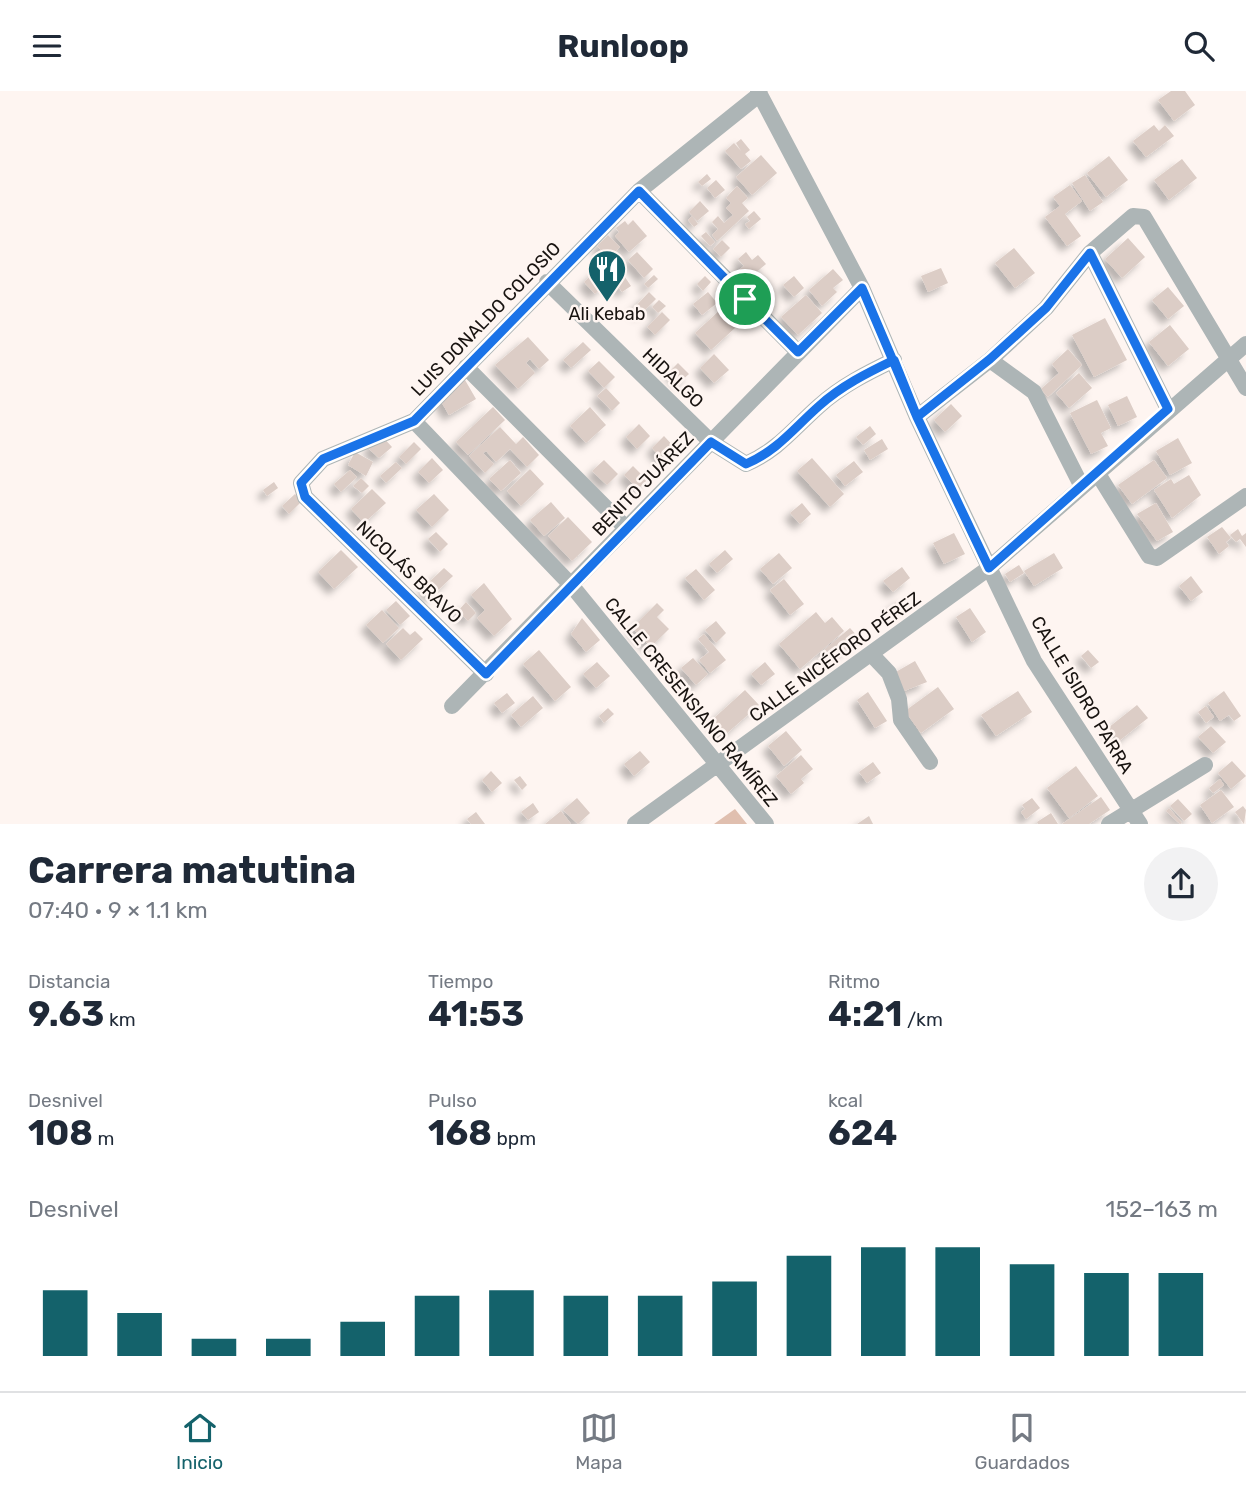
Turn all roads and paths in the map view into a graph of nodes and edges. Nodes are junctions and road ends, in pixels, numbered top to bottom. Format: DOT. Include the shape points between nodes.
graph roads {
  1 [pos="759,92"];
  2 [pos="639,191"];
  3 [pos="1090,253"];
  4 [pos="547,282"];
  5 [pos="862,288"];
  6 [pos="1246,344"];
  7 [pos="798,352"];
  8 [pos="1229,357"];
  9 [pos="990,359"];
  10 [pos="894,360"];
  11 [pos="466,366"];
  12 [pos="1246,388"];
  13 [pos="1168,409"];
  14 [pos="917,417"];
  15 [pos="414,421"];
  16 [pos="711,442"];
  17 [pos="1098,474"];
  18 [pos="1082,487"];
  19 [pos="1246,496"];
  20 [pos="305,497"];
  21 [pos="626,528"];
  22 [pos="989,568"];
  23 [pos="572,586"];
  24 [pos="871,654"];
  25 [pos="486,674"];
  26 [pos="452,706"];
  27 [pos="930,762"];
  28 [pos="718,765"];
  29 [pos="1205,765"];
  30 [pos="1129,810"];
  31 [pos="635,824"];
  32 [pos="766,824"];
  33 [pos="1109,824"];
  34 [pos="1140,824"];
  1 -- 2 [label="street, LUIS DONALDO COLOSIO"];
  1 -- 5 [label="street, CALLE ISIDRO PARRA"];
  2 -- 4 [label="street, LUIS DONALDO COLOSIO"];
  2 -- 7 [label="street"];
  3 -- 8 [label="street" via="1133,216 1144,217"];
  3 -- 9 [label="street" via="1046,308"];
  3 -- 13 [label="street"];
  4 -- 11 [label="street, LUIS DONALDO COLOSIO"];
  4 -- 16 [label="street, HIDALGO"];
  5 -- 7 [label="street, BENITO JUÁREZ"];
  5 -- 10 [label="street, CALLE ISIDRO PARRA"];
  6 -- 8 [label="street, CALLE NICÉFORO PÉREZ"];
  7 -- 16 [label="street, BENITO JUÁREZ"];
  8 -- 12 [label="street"];
  8 -- 13 [label="street, CALLE NICÉFORO PÉREZ"];
  9 -- 14 [label="street"];
  9 -- 18 [label="street" via="1034,392"];
  10 -- 14 [label="street, CALLE ISIDRO PARRA"];
  10 -- 16 [label="street, HIDALGO" via="852,380 820,404 771,453 746,464"];
  11 -- 15 [label="street, LUIS DONALDO COLOSIO"];
  11 -- 21 [label="street"];
  13 -- 17 [label="street, CALLE NICÉFORO PÉREZ"];
  14 -- 22 [label="street, CALLE ISIDRO PARRA"];
  15 -- 20 [label="street, LUIS DONALDO COLOSIO" via="323,459 301,483"];
  15 -- 23 [label="street, CALLE CRESENSIANO RAMÍREZ"];
  16 -- 21 [label="street, BENITO JUÁREZ"];
  17 -- 18 [label="street, CALLE NICÉFORO PÉREZ"];
  17 -- 19 [label="street" via="1149,556 1157,558"];
  18 -- 22 [label="street, CALLE NICÉFORO PÉREZ"];
  20 -- 25 [label="street, NICOLÁS BRAVO"];
  21 -- 23 [label="street, BENITO JUÁREZ"];
  22 -- 24 [label="street, CALLE NICÉFORO PÉREZ"];
  22 -- 30 [label="street, CALLE ISIDRO PARRA" via="1034,661"];
  23 -- 25 [label="street, BENITO JUÁREZ"];
  23 -- 28 [label="street, CALLE CRESENSIANO RAMÍREZ"];
  24 -- 27 [label="street" via="889,673 901,720"];
  24 -- 28 [label="street, CALLE NICÉFORO PÉREZ"];
  25 -- 26 [label="street, BENITO JUÁREZ"];
  28 -- 31 [label="street, CALLE NICÉFORO PÉREZ"];
  28 -- 32 [label="street, CALLE CRESENSIANO RAMÍREZ"];
  29 -- 30 [label="street"];
  30 -- 33 [label="street"];
  30 -- 34 [label="street, CALLE ISIDRO PARRA"];
}
